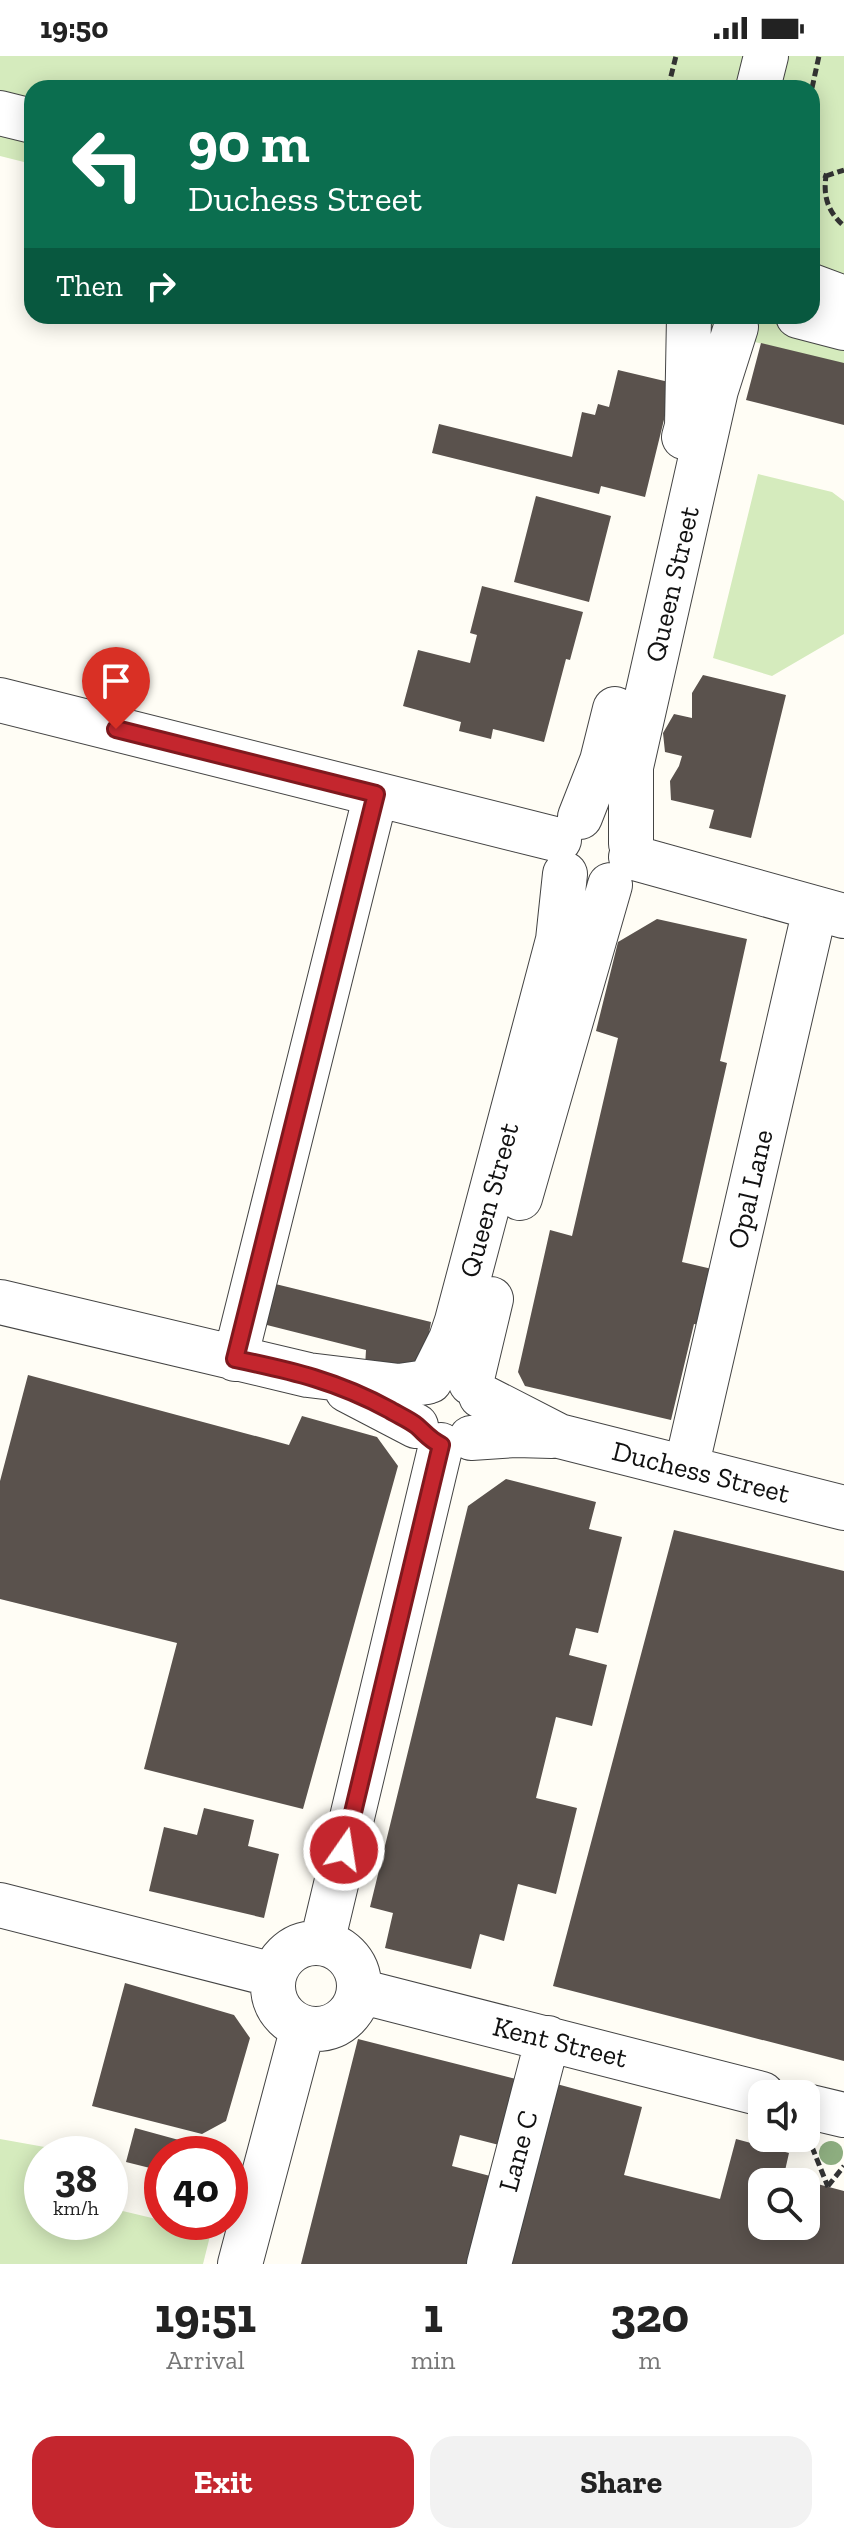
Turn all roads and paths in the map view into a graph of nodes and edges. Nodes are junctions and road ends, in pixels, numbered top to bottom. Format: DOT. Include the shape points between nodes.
graph roads {
  1 [pos="676,56"];
  2 [pos="766,56"];
  3 [pos="793,56"];
  4 [pos="819,56"];
  5 [pos="670,80"];
  6 [pos="760,80"];
  7 [pos="787,80"];
  8 [pos="814,80"];
  9 [pos="0,113"];
  10 [pos="24,119"];
  11 [pos="844,170"];
  12 [pos="820,174"];
  13 [pos="826,176"];
  14 [pos="844,226"];
  15 [pos="820,289"];
  16 [pos="844,298"];
  17 [pos="820,322"];
  18 [pos="730,324"];
  19 [pos="731,324"];
  20 [pos="844,328"];
  21 [pos="0,700"];
  22 [pos="376,794"];
  23 [pos="568,844"];
  24 [pos="624,862"];
  25 [pos="829,913"];
  26 [pos="0,1302"];
  27 [pos="235,1359"];
  28 [pos="308,1375"];
  29 [pos="452,1386"];
  30 [pos="443,1436"];
  31 [pos="559,1436"];
  32 [pos="686,1468"];
  33 [pos="844,1508"];
  34 [pos="0,1905"];
  35 [pos="322,1943"];
  36 [pos="274,1975"];
  37 [pos="359,1991"];
  38 [pos="303,2027"];
  39 [pos="548,2038"];
  40 [pos="748,2090"];
  41 [pos="844,2115"];
  42 [pos="820,2122"];
  43 [pos="817,2152"];
  44 [pos="844,2166"];
  45 [pos="240,2264"];
  46 [pos="489,2264"];
  1 -- 5 [label="path"];
  2 -- 6 [label="street"];
  3 -- 7 [label="street"];
  4 -- 8 [label="path"];
  9 -- 10 [label="street"];
  11 -- 13 [label="path"];
  12 -- 13 [label="path"];
  13 -- 14 [label="path" via="825,198"];
  15 -- 16 [label="street"];
  17 -- 20 [label="street"];
  18 -- 23 [label="street, Queen Street" via="687,426 602,761"];
  19 -- 24 [label="street, Queen Street" via="631,767"];
  21 -- 22 [label="street"];
  22 -- 23 [label="street"];
  22 -- 27 [label="street"];
  23 -- 24 [label="street" via="579,886 592,889"];
  23 -- 24 [label="street" via="592,814 613,819 623,828"];
  23 -- 29 [label="street, Queen Street" via="558,940 451,1339"];
  24 -- 25 [label="street"];
  24 -- 29 [label="street, Queen Street" via="483,1328"];
  25 -- 32 [label="street, Opal Lane"];
  26 -- 27 [label="street"];
  27 -- 28 [label="street"];
  28 -- 29 [label="street" via="399,1386"];
  28 -- 30 [label="street"];
  29 -- 30 [label="street" via="417,1395 413,1410"];
  29 -- 30 [label="street" via="485,1411 481,1426"];
  29 -- 31 [label="street, Duchess Street"];
  30 -- 31 [label="street, Duchess Street"];
  30 -- 35 [label="street"];
  31 -- 32 [label="street, Duchess Street"];
  32 -- 33 [label="street, Duchess Street"];
  34 -- 36 [label="street"];
  35 -- 36 [label="street" via="298,1946 280,1961"];
  35 -- 37 [label="street" via="351,1962"];
  36 -- 38 [label="street" via="277,2004"];
  37 -- 38 [label="street" via="341,2021"];
  37 -- 39 [label="street, Kent Street"];
  38 -- 45 [label="street"];
  39 -- 40 [label="street, Kent Street"];
  39 -- 46 [label="street, Lane C"];
  41 -- 42 [label="street"];
  43 -- 44 [label="path" via="828,2187"];
}
